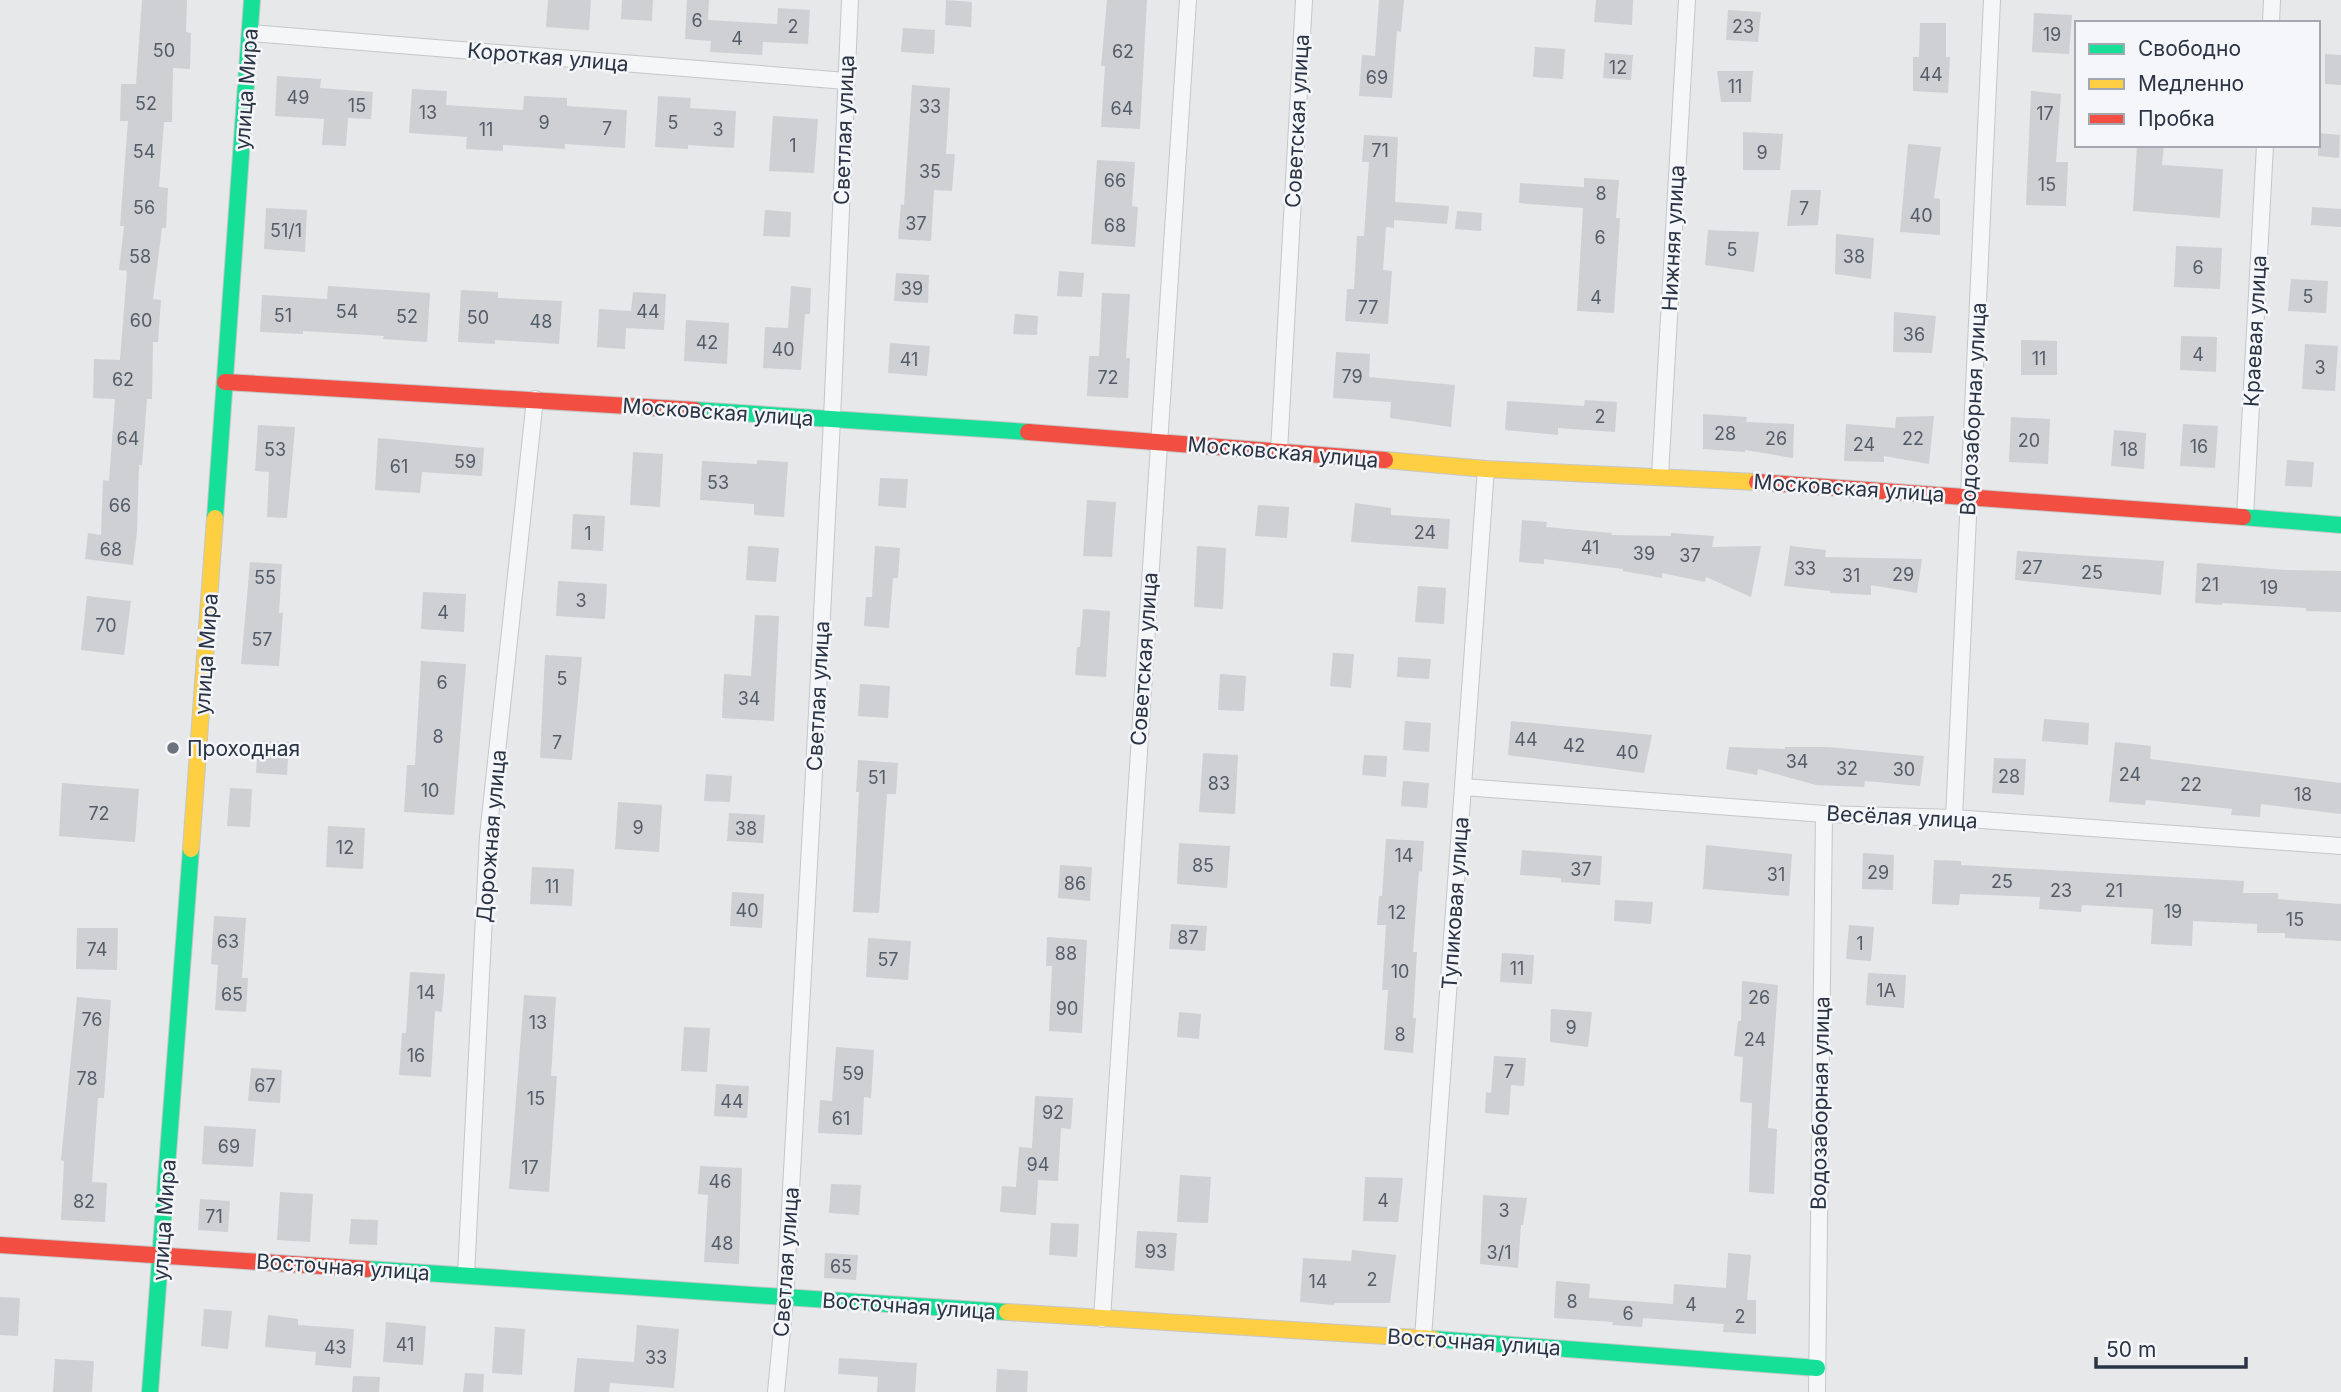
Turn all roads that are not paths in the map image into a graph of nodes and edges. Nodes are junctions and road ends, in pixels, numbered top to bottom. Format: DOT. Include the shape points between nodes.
graph roads {
  1 [pos="252,0"];
  2 [pos="850,0"];
  3 [pos="1188,0"];
  4 [pos="1304,0"];
  5 [pos="1686,0"];
  6 [pos="1992,0"];
  7 [pos="2272,0"];
  8 [pos="2271,21"];
  9 [pos="250,33"];
  10 [pos="846,81"];
  11 [pos="2265,147"];
  12 [pos="225,382"];
  13 [pos="535,399"];
  14 [pos="832,419"];
  15 [pos="1158,441"];
  16 [pos="1279,451"];
  17 [pos="1486,469"];
  18 [pos="1660,476"];
  19 [pos="1969,496"];
  20 [pos="2245,517"];
  21 [pos="2341,525"];
  22 [pos="1463,787"];
  23 [pos="1824,814"];
  24 [pos="1954,818"];
  25 [pos="2341,846"];
  26 [pos="0,1245"];
  27 [pos="162,1256"];
  28 [pos="466,1275"];
  29 [pos="785,1298"];
  30 [pos="1102,1318"];
  31 [pos="1423,1338"];
  32 [pos="1817,1368"];
  33 [pos="150,1392"];
  34 [pos="776,1392"];
  35 [pos="1817,1392"];
  1 -- 9 [label="street, улица Мира"];
  2 -- 10 [label="street, Светлая улица"];
  3 -- 15 [label="street, Советская улица"];
  4 -- 16 [label="street, Советская улица"];
  5 -- 18 [label="street, Нижняя улица"];
  6 -- 19 [label="street, Водозаборная улица"];
  7 -- 8 [label="street"];
  9 -- 10 [label="street, Короткая улица"];
  9 -- 12 [label="street, улица Мира"];
  10 -- 14 [label="street, Светлая улица"];
  11 -- 20 [label="street, Краевая улица"];
  12 -- 13 [label="street, Московская улица"];
  12 -- 27 [label="street, улица Мира"];
  13 -- 14 [label="street, Московская улица"];
  13 -- 28 [label="street, Дорожная улица" via="488,836"];
  14 -- 15 [label="street, Московская улица"];
  14 -- 29 [label="street, Светлая улица"];
  15 -- 16 [label="street, Московская улица"];
  15 -- 30 [label="street, Советская улица"];
  16 -- 17 [label="street, Московская улица"];
  17 -- 18 [label="street, Московская улица"];
  17 -- 22 [label="street, Тупиковая улица"];
  18 -- 19 [label="street, Московская улица"];
  19 -- 20 [label="street, Московская улица"];
  19 -- 24 [label="street, Водозаборная улица"];
  20 -- 21 [label="street, Московская улица"];
  22 -- 23 [label="street, Весёлая улица"];
  22 -- 31 [label="street, Тупиковая улица"];
  23 -- 24 [label="street, Весёлая улица"];
  23 -- 32 [label="street, Водозаборная улица"];
  24 -- 25 [label="street, Весёлая улица"];
  26 -- 27 [label="street, Восточная улица"];
  27 -- 28 [label="street, Восточная улица"];
  27 -- 33 [label="street, улица Мира"];
  28 -- 29 [label="street, Восточная улица"];
  29 -- 30 [label="street, Восточная улица"];
  29 -- 34 [label="street, Светлая улица"];
  30 -- 31 [label="street, Восточная улица"];
  31 -- 32 [label="street, Восточная улица"];
  32 -- 35 [label="street, Водозаборная улица"];
}
